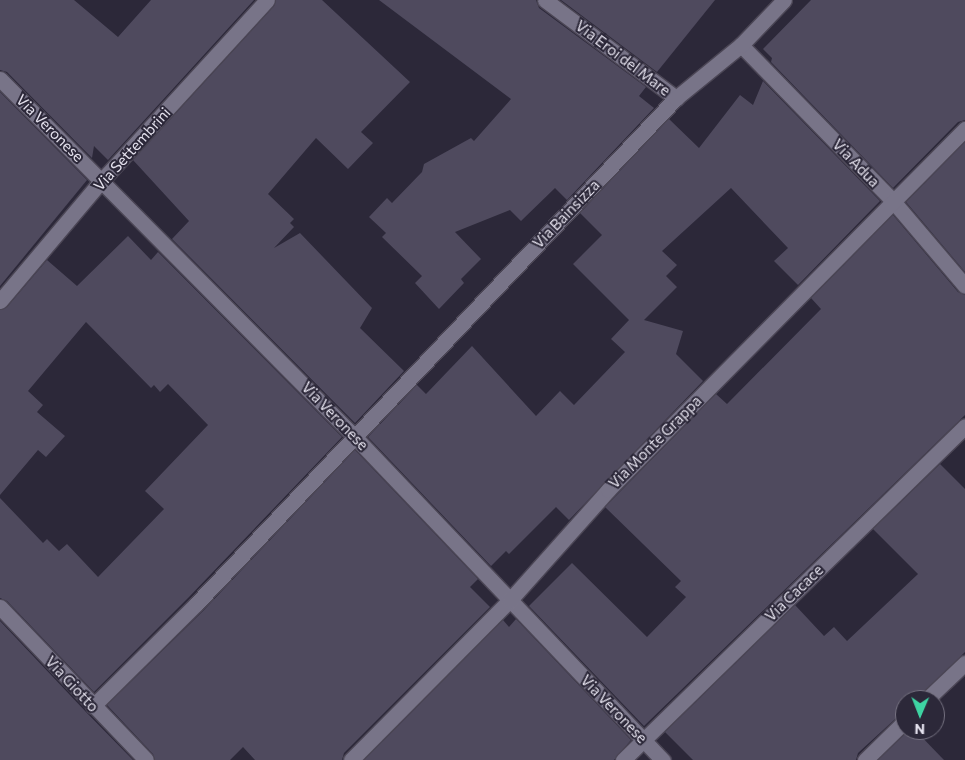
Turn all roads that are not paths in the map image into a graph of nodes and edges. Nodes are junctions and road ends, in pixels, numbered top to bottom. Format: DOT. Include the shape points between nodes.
graph roads {
  1 [pos="267,0"];
  2 [pos="545,0"];
  3 [pos="784,0"];
  4 [pos="740,45"];
  5 [pos="0,78"];
  6 [pos="676,98"];
  7 [pos="965,130"];
  8 [pos="102,180"];
  9 [pos="893,201"];
  10 [pos="965,286"];
  11 [pos="0,301"];
  12 [pos="965,426"];
  13 [pos="354,436"];
  14 [pos="510,600"];
  15 [pos="0,607"];
  16 [pos="965,662"];
  17 [pos="936,690"];
  18 [pos="93,706"];
  19 [pos="895,731"];
  20 [pos="643,739"];
  21 [pos="146,760"];
  22 [pos="351,760"];
  23 [pos="623,760"];
  24 [pos="663,760"];
  25 [pos="865,760"];
  1 -- 8 [label="street, Via Settembrini"];
  2 -- 6 [label="street, Via Eroi del Mare"];
  3 -- 4 [label="street, Via Bainsizza"];
  4 -- 6 [label="street, Via Bainsizza"];
  4 -- 9 [label="street, Via Adua"];
  5 -- 8 [label="street, Via Veronese"];
  6 -- 13 [label="street, Via Bainsizza"];
  7 -- 9 [label="street, Via Monte Grappa"];
  8 -- 11 [label="street, Via Settembrini"];
  8 -- 13 [label="street, Via Veronese"];
  9 -- 10 [label="street, Via Adua"];
  9 -- 14 [label="street, Via Monte Grappa" via="608,490"];
  12 -- 20 [label="street, Via Cacace"];
  13 -- 14 [label="street, Via Veronese"];
  13 -- 18 [label="street, Via Bainsizza" via="196,604"];
  14 -- 20 [label="street, Via Veronese"];
  14 -- 22 [label="street, Via Monte Grappa"];
  15 -- 18 [label="street, Via Giotto"];
  16 -- 17 [label="street"];
  18 -- 21 [label="street, Via Giotto"];
  19 -- 25 [label="street"];
  20 -- 23 [label="street, Via Cacace"];
  20 -- 24 [label="street, Via Veronese"];
}
